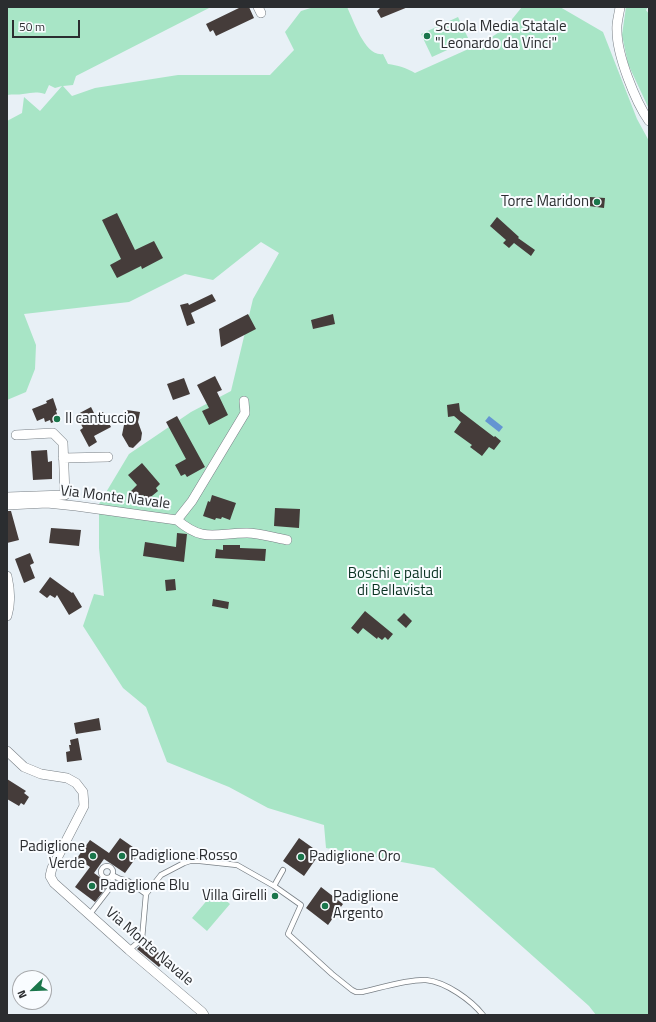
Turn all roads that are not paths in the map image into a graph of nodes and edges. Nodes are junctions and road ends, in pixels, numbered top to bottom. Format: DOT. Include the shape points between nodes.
graph roads {
  1 [pos="620,7"];
  2 [pos="649,121"];
  3 [pos="244,401"];
  4 [pos="16,435"];
  5 [pos="108,457"];
  6 [pos="64,458"];
  7 [pos="7,497"];
  8 [pos="7,505"];
  9 [pos="177,520"];
  10 [pos="287,540"];
  11 [pos="7,576"];
  12 [pos="7,616"];
  13 [pos="7,751"];
  14 [pos="284,870"];
  15 [pos="274,886"];
  16 [pos="146,894"];
  17 [pos="90,914"];
  18 [pos="129,950"];
  19 [pos="204,1015"];
  20 [pos="483,1015"];
  1 -- 2 [label="street" via="617,31 622,60"];
  3 -- 9 [label="street" via="245,413 192,501"];
  4 -- 6 [label="street, Via Monte Navale" via="53,433 63,443"];
  5 -- 6 [label="street"];
  6 -- 7 [label="street, Via Monte Navale" via="65,495"];
  8 -- 9 [label="street, Via Monte Navale" via="47,503"];
  9 -- 10 [label="street, Via Monte Navale" via="188,529 202,535 248,533"];
  11 -- 12 [label="street" via="10,588"];
  13 -- 17 [label="street, Via Monte Navale" via="24,767 41,774 67,778 76,783 83,792 84,806 50,876 54,883"];
  14 -- 15 [label="lane"];
  15 -- 16 [label="lane" via="237,865 190,861 161,875"];
  15 -- 20 [label="lane" via="300,905 288,934 352,990 362,992 426,980 453,990"];
  16 -- 17 [label="lane" via="128,881 112,875 113,884"];
  16 -- 18 [label="lane" via="142,939"];
  17 -- 18 [label="street, Via Monte Navale"];
  18 -- 19 [label="street, Via Monte Navale"];
}
